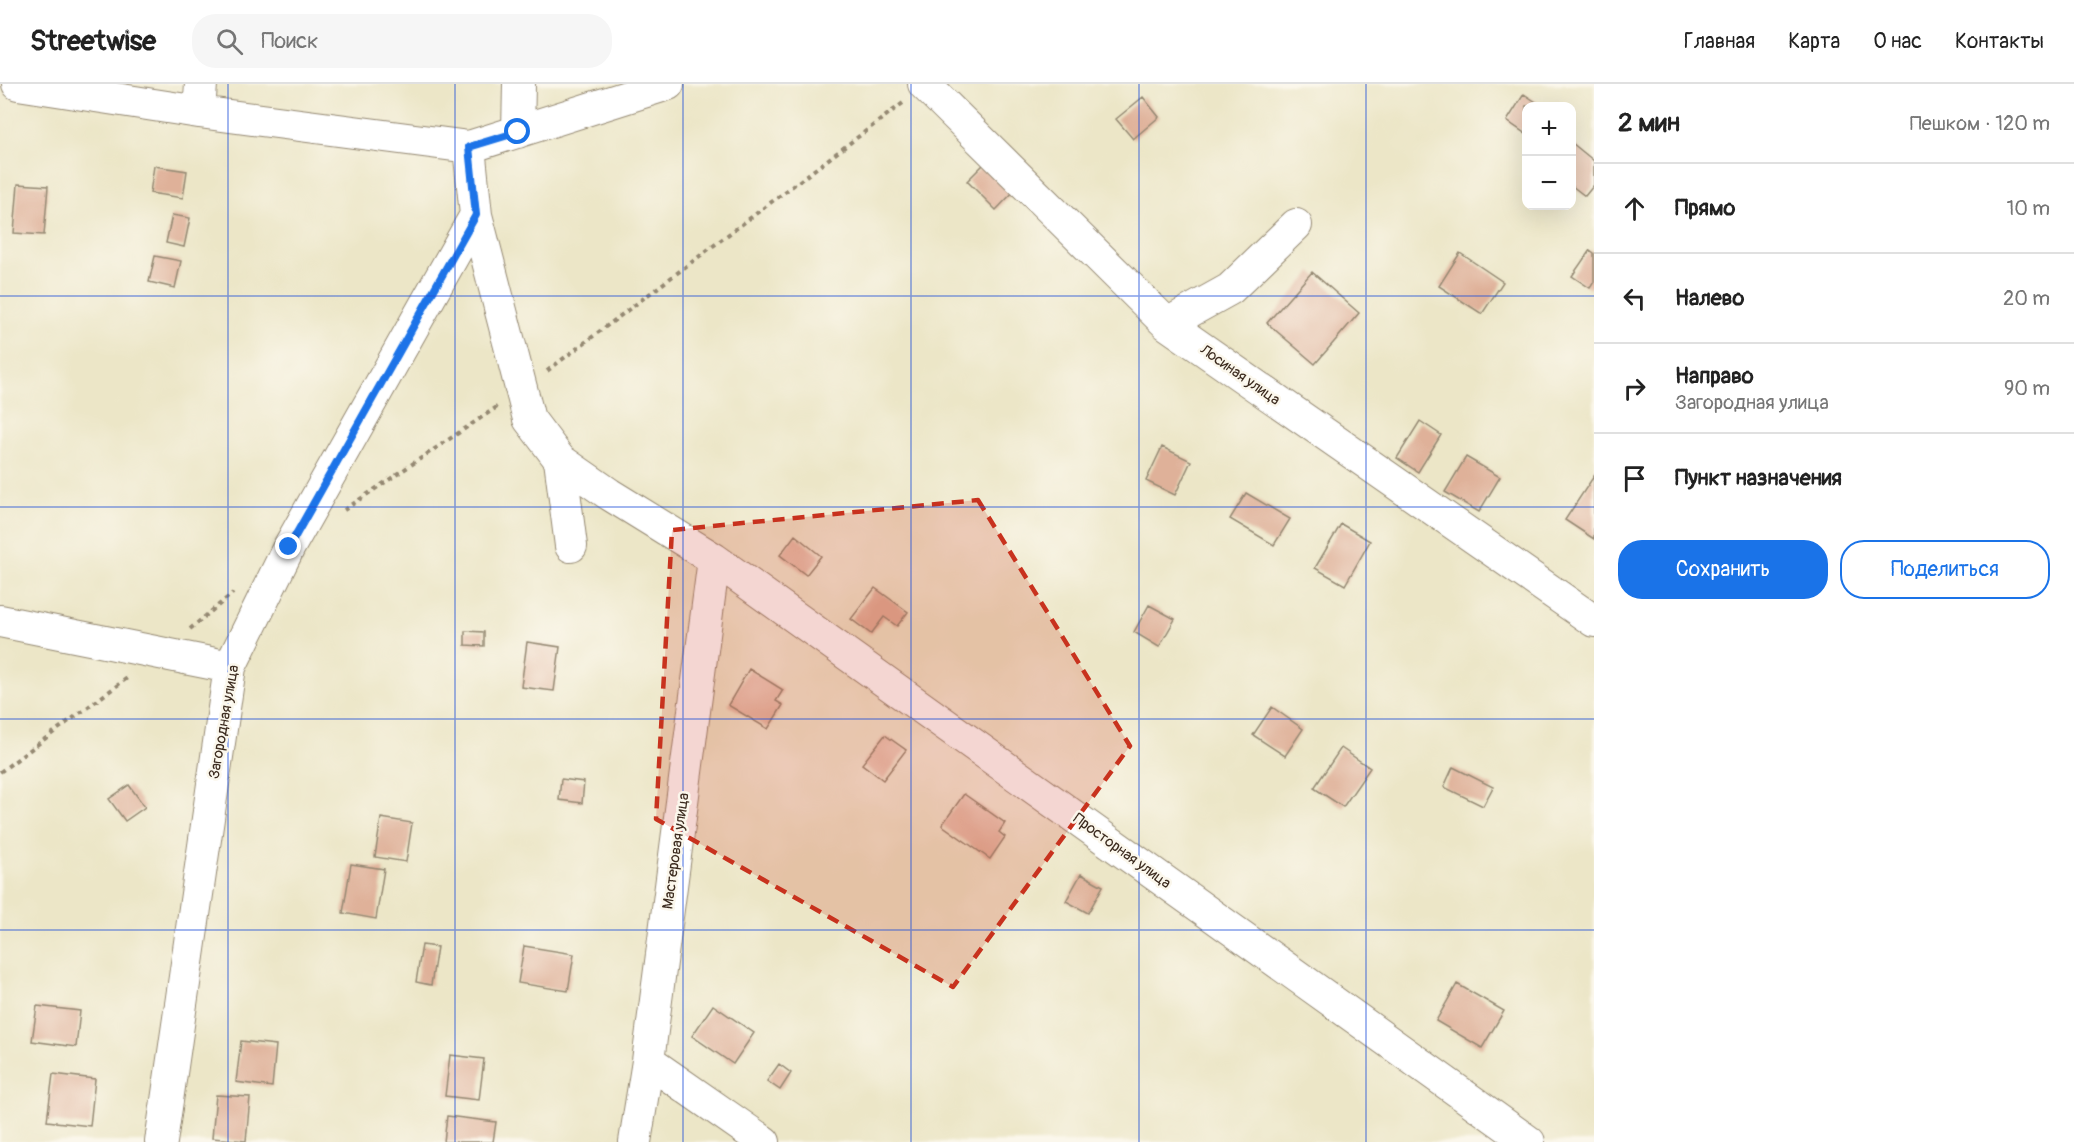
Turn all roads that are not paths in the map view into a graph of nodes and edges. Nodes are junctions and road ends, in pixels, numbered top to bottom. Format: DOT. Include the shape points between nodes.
graph roads {
  1 [pos="18,84"];
  2 [pos="519,84"];
  3 [pos="668,84"];
  4 [pos="925,85"];
  5 [pos="200,98"];
  6 [pos="518,132"];
  7 [pos="469,147"];
  8 [pos="476,215"];
  9 [pos="1296,225"];
  10 [pos="1167,324"];
  11 [pos="560,460"];
  12 [pos="572,546"];
  13 [pos="714,559"];
  14 [pos="0,621"];
  15 [pos="1594,621"];
  16 [pos="230,667"];
  17 [pos="648,1061"];
  18 [pos="161,1142"];
  19 [pos="635,1142"];
  20 [pos="764,1142"];
  21 [pos="1529,1142"];
  1 -- 5 [label="street"];
  2 -- 6 [label="street"];
  3 -- 6 [label="street"];
  4 -- 10 [label="street, Лосиная улица"];
  5 -- 7 [label="street"];
  6 -- 7 [label="street"];
  7 -- 8 [label="street"];
  8 -- 11 [label="street" via="529,419"];
  8 -- 16 [label="street, Загородная улица" via="289,547"];
  9 -- 10 [label="street" via="1230,289"];
  10 -- 15 [label="street, Лосиная улица"];
  11 -- 12 [label="street"];
  11 -- 13 [label="street, Просторная улица"];
  13 -- 17 [label="street, Мастеровая улица"];
  13 -- 21 [label="street, Просторная улица"];
  14 -- 16 [label="street"];
  16 -- 18 [label="street, Загородная улица"];
  17 -- 19 [label="street, Мастеровая улица"];
  17 -- 20 [label="street"];
}
